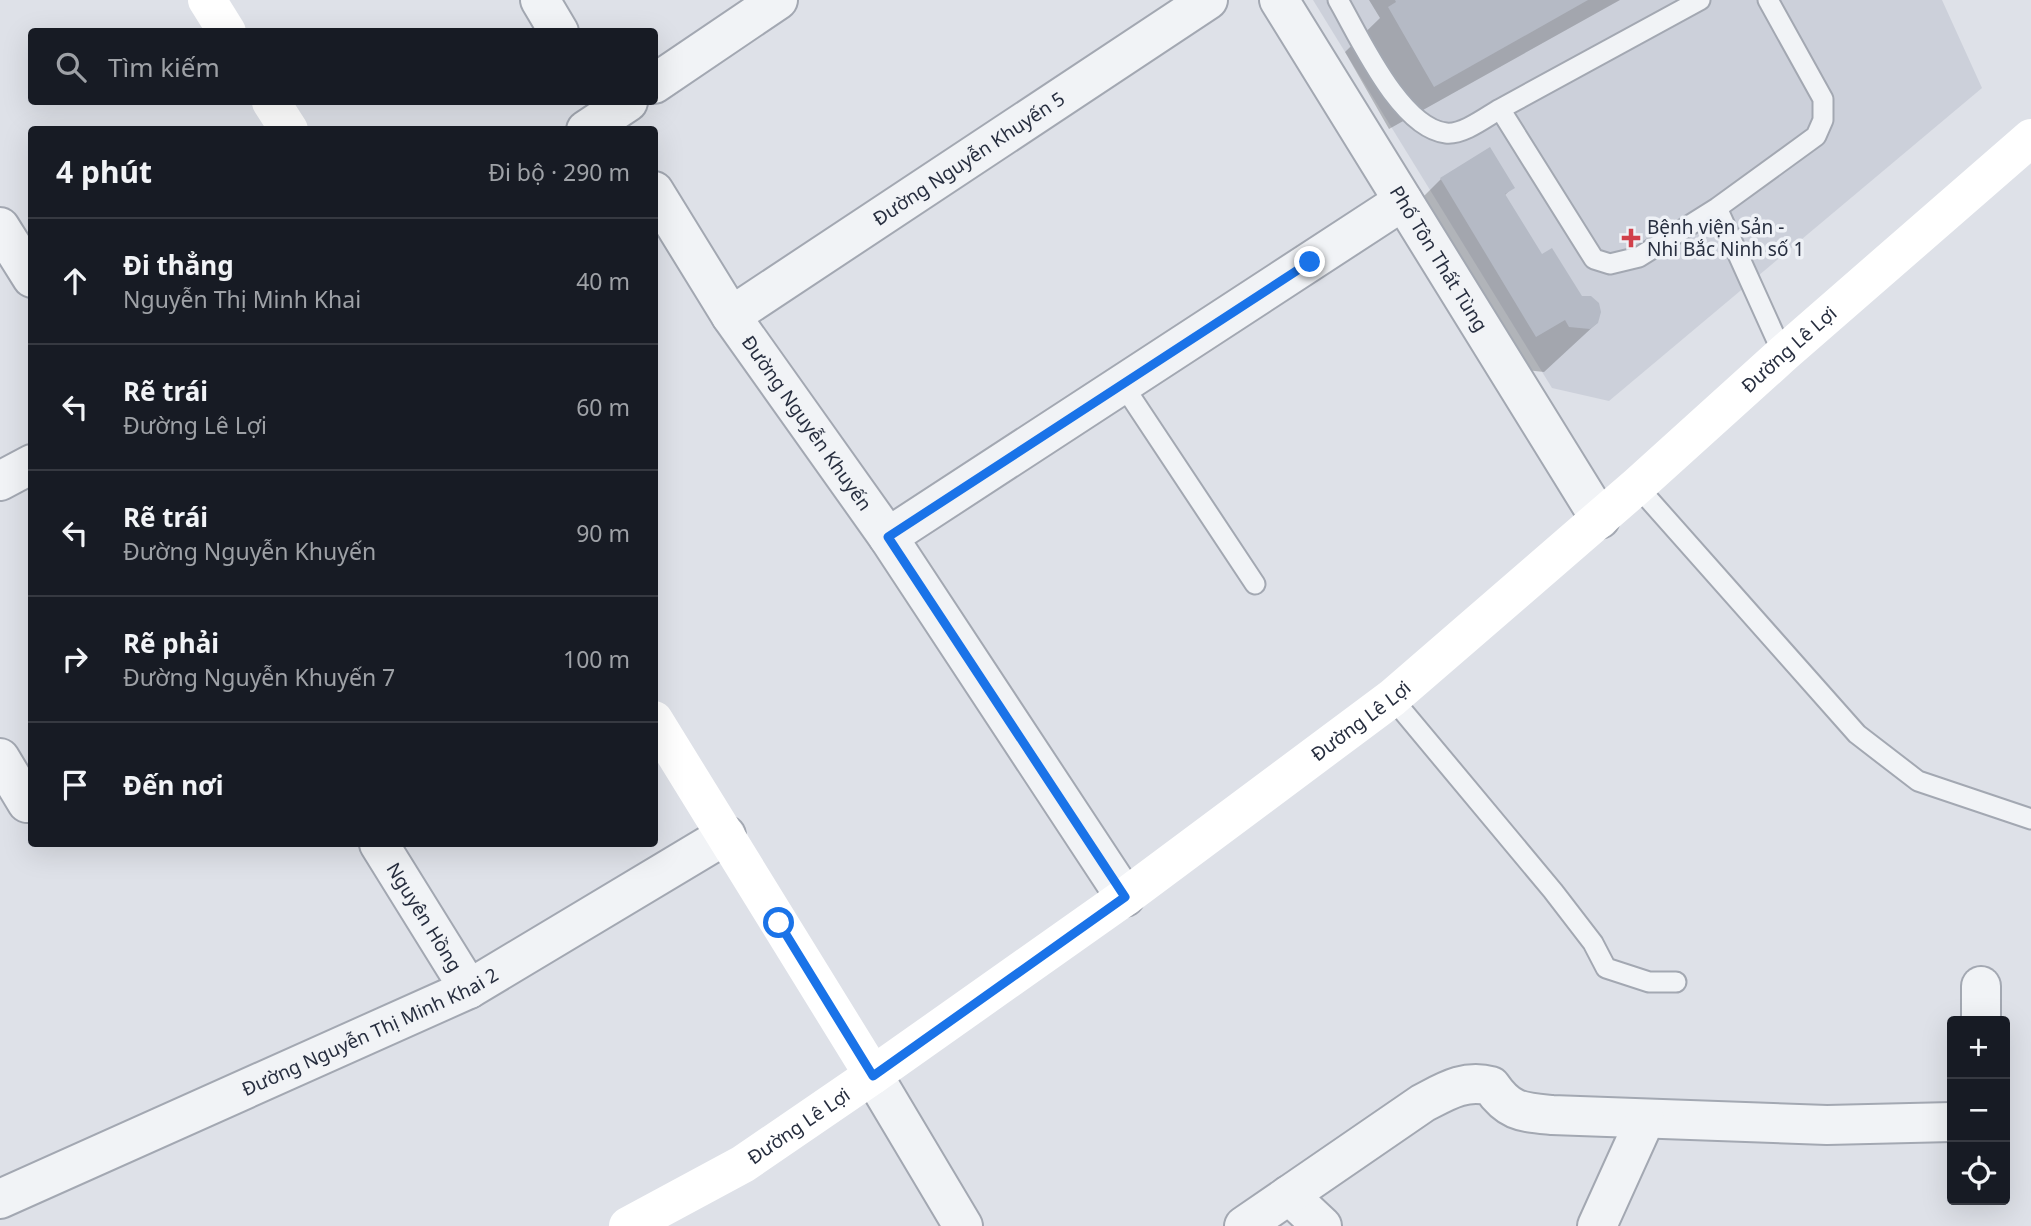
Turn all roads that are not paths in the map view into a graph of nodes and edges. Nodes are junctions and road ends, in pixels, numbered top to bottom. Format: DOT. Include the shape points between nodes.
graph roads {
  1 [pos="207,0"];
  2 [pos="540,0"];
  3 [pos="778,0"];
  4 [pos="1208,0"];
  5 [pos="1279,0"];
  6 [pos="1338,0"];
  7 [pos="1700,0"];
  8 [pos="1768,0"];
  9 [pos="224,28"];
  10 [pos="557,28"];
  11 [pos="658,81"];
  12 [pos="273,105"];
  13 [pos="1500,109"];
  14 [pos="286,126"];
  15 [pos="2031,138"];
  16 [pos="658,197"];
  17 [pos="1403,201"];
  18 [pos="1717,208"];
  19 [pos="0,227"];
  20 [pos="28,272"];
  21 [pos="731,316"];
  22 [pos="1783,354"];
  23 [pos="1123,385"];
  24 [pos="28,466"];
  25 [pos="0,481"];
  26 [pos="1637,486"];
  27 [pos="1600,519"];
  28 [pos="888,537"];
  29 [pos="1255,584"];
  30 [pos="1392,698"];
  31 [pos="658,726"];
  32 [pos="0,758"];
  33 [pos="19,807"];
  34 [pos="2031,819"];
  35 [pos="726,835"];
  36 [pos="381,847"];
  37 [pos="1125,897"];
  38 [pos="1676,982"];
  39 [pos="468,989"];
  40 [pos="873,1076"];
  41 [pos="1645,1119"];
  42 [pos="1947,1122"];
  43 [pos="1289,1195"];
  44 [pos="0,1199"];
  45 [pos="628,1226"];
  46 [pos="963,1226"];
  47 [pos="1244,1226"];
  48 [pos="1322,1226"];
  49 [pos="1597,1226"];
  1 -- 9 [label="main road"];
  2 -- 10 [label="street"];
  3 -- 11 [label="street"];
  4 -- 21 [label="street, Đường Nguyễn Khuyến 5"];
  5 -- 17 [label="street, Phố Tôn Thất Tùng"];
  6 -- 13 [label="lane" via="1400,104 1429,127 1446,133 1459,131"];
  7 -- 13 [label="lane"];
  8 -- 18 [label="lane" via="1823,99 1823,120 1816,136"];
  12 -- 14 [label="main road"];
  13 -- 18 [label="lane" via="1594,259 1610,264 1639,257"];
  15 -- 22 [label="main road, Đường Lê Lợi"];
  16 -- 21 [label="street, Đường Nguyễn Khuyến"];
  17 -- 23 [label="street"];
  17 -- 27 [label="street, Phố Tôn Thất Tùng"];
  18 -- 22 [label="lane"];
  19 -- 20 [label="street"];
  21 -- 28 [label="street, Đường Nguyễn Khuyến"];
  22 -- 26 [label="main road, Đường Lê Lợi"];
  23 -- 28 [label="street"];
  23 -- 29 [label="lane"];
  24 -- 25 [label="street"];
  26 -- 27 [label="main road, Đường Lê Lợi"];
  26 -- 34 [label="lane" via="1857,734 1918,781"];
  27 -- 30 [label="main road, Đường Lê Lợi"];
  28 -- 37 [label="street, Đường Nguyễn Khuyến"];
  30 -- 37 [label="main road, Đường Lê Lợi"];
  30 -- 38 [label="lane" via="1553,891 1606,968 1649,982"];
  31 -- 35 [label="main road"];
  32 -- 33 [label="street"];
  35 -- 39 [label="street, Đường Nguyễn Thị Minh Khai 2"];
  35 -- 40 [label="main road"];
  36 -- 39 [label="street, Nguyên Hồng"];
  37 -- 40 [label="main road, Đường Lê Lợi"];
  39 -- 44 [label="street, Đường Nguyễn Thị Minh Khai 2"];
  40 -- 45 [label="main road, Đường Lê Lợi" via="743,1164"];
  40 -- 46 [label="street"];
  41 -- 42 [label="street" via="1827,1125"];
  41 -- 43 [label="street" via="1522,1112 1504,1104 1491,1086 1476,1082 1423,1103"];
  41 -- 49 [label="street"];
  43 -- 47 [label="street"];
  43 -- 48 [label="street"];
}
